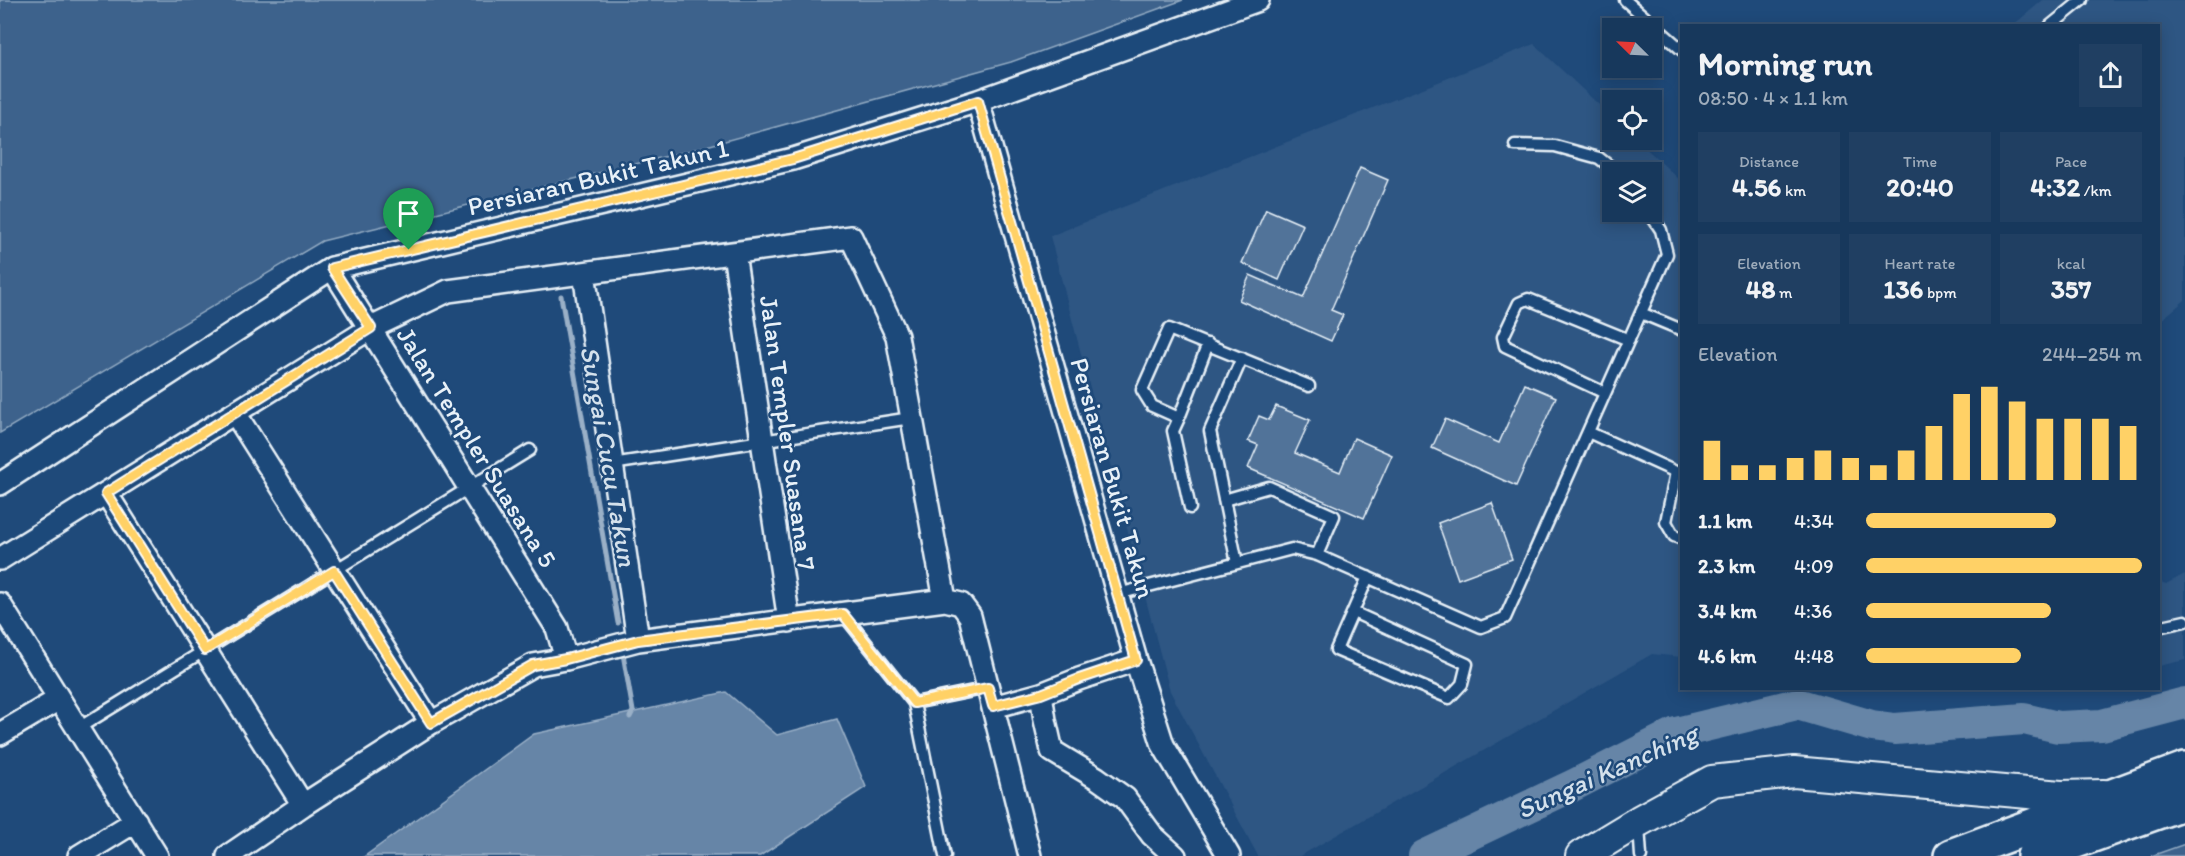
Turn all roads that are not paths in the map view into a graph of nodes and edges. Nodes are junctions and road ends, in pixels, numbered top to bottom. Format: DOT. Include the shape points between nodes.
graph roads {
  1 [pos="1258,0"];
  2 [pos="1625,0"];
  3 [pos="2082,0"];
  4 [pos="2052,24"];
  5 [pos="1680,48"];
  6 [pos="978,101"];
  7 [pos="1515,145"];
  8 [pos="1604,162"];
  9 [pos="1656,222"];
  10 [pos="734,253"];
  11 [pos="332,268"];
  12 [pos="584,273"];
  13 [pos="1641,313"];
  14 [pos="371,328"];
  15 [pos="1680,329"];
  16 [pos="1629,340"];
  17 [pos="1208,344"];
  18 [pos="1242,358"];
  19 [pos="1309,386"];
  20 [pos="1605,393"];
  21 [pos="235,413"];
  22 [pos="911,418"];
  23 [pos="1179,418"];
  24 [pos="1588,432"];
  25 [pos="762,441"];
  26 [pos="530,450"];
  27 [pos="612,464"];
  28 [pos="0,484"];
  29 [pos="469,487"];
  30 [pos="106,493"];
  31 [pos="1224,500"];
  32 [pos="1190,508"];
  33 [pos="1680,538"];
  34 [pos="1317,555"];
  35 [pos="0,559"];
  36 [pos="1237,563"];
  37 [pos="334,571"];
  38 [pos="1368,577"];
  39 [pos="1118,594"];
  40 [pos="945,600"];
  41 [pos="0,604"];
  42 [pos="1353,612"];
  43 [pos="843,614"];
  44 [pos="789,621"];
  45 [pos="2185,621"];
  46 [pos="2160,627"];
  47 [pos="638,640"];
  48 [pos="205,650"];
  49 [pos="566,659"];
  50 [pos="1136,660"];
  51 [pos="1041,694"];
  52 [pos="990,697"];
  53 [pos="59,699"];
  54 [pos="914,703"];
  55 [pos="431,723"];
  56 [pos="77,729"];
  57 [pos="0,734"];
  58 [pos="2185,769"];
  59 [pos="2119,793"];
  60 [pos="2185,802"];
  61 [pos="303,805"];
  62 [pos="136,821"];
  63 [pos="1639,821"];
  64 [pos="79,856"];
  65 [pos="157,856"];
  66 [pos="228,856"];
  67 [pos="945,856"];
  68 [pos="1030,856"];
  69 [pos="1175,856"];
  70 [pos="1229,856"];
  71 [pos="1581,856"];
  72 [pos="1641,856"];
  73 [pos="1951,856"];
  74 [pos="2034,856"];
  1 -- 6 [label="street, Persiaran Bukit Takun 1"];
  2 -- 5 [label="lane"];
  3 -- 4 [label="lane"];
  6 -- 11 [label="street, Persiaran Bukit Takun 1" via="793,159"];
  6 -- 39 [label="street, Persiaran Bukit Takun"];
  7 -- 8 [label="lane" via="1555,146"];
  9 -- 13 [label="lane" via="1667,254"];
  10 -- 12 [label="street"];
  10 -- 22 [label="street" via="851,237 897,336"];
  10 -- 25 [label="street, Jalan Templer Suasana 7"];
  11 -- 14 [label="street, Jalan Templer Suasana 5"];
  11 -- 28 [label="street, Persiaran Bukit Takun 1"];
  12 -- 14 [label="street" via="448,291"];
  12 -- 27 [label="street"];
  13 -- 15 [label="lane"];
  13 -- 16 [label="lane"];
  14 -- 21 [label="street"];
  14 -- 29 [label="street, Jalan Templer Suasana 5"];
  16 -- 20 [label="lane"];
  16 -- 20 [label="lane" via="1528,299 1518,303 1503,337 1505,346"];
  17 -- 18 [label="lane"];
  17 -- 23 [label="lane"];
  17 -- 23 [label="lane" via="1169,329 1142,390 1152,406"];
  18 -- 19 [label="lane"];
  18 -- 31 [label="lane" via="1210,431"];
  20 -- 24 [label="lane"];
  21 -- 30 [label="street"];
  21 -- 37 [label="street"];
  22 -- 25 [label="lane"];
  22 -- 40 [label="street"];
  23 -- 32 [label="lane" via="1173,431"];
  24 -- 33 [label="lane" via="1676,472 1666,522 1674,536"];
  24 -- 38 [label="lane" via="1505,618 1481,627"];
  25 -- 27 [label="lane"];
  25 -- 44 [label="street, Jalan Templer Suasana 7"];
  26 -- 29 [label="lane"];
  27 -- 47 [label="street"];
  29 -- 37 [label="lane"];
  29 -- 49 [label="street, Jalan Templer Suasana 5" via="557,628"];
  30 -- 35 [label="street"];
  30 -- 48 [label="street"];
  31 -- 34 [label="lane" via="1269,487 1334,516"];
  31 -- 36 [label="lane"];
  34 -- 36 [label="lane" via="1292,549"];
  34 -- 38 [label="lane"];
  36 -- 39 [label="lane"];
  37 -- 48 [label="lane"];
  37 -- 55 [label="street"];
  38 -- 42 [label="lane"];
  39 -- 50 [label="street, Persiaran Bukit Takun"];
  40 -- 43 [label="street"];
  40 -- 52 [label="street" via="961,604 970,616"];
  41 -- 53 [label="street"];
  42 -- 42 [label="lane" via="1336,650 1449,698 1462,684 1467,664"];
  43 -- 44 [label="street"];
  43 -- 54 [label="lane"];
  44 -- 47 [label="street"];
  45 -- 46 [label="lane"];
  47 -- 49 [label="street"];
  48 -- 56 [label="lane"];
  48 -- 61 [label="street"];
  49 -- 55 [label="street" via="533,665"];
  50 -- 51 [label="street"];
  50 -- 70 [label="street, Persiaran Bukit Takun" via="1163,745"];
  51 -- 52 [label="street"];
  51 -- 69 [label="street" via="1052,751 1125,798 1152,835"];
  52 -- 54 [label="lane"];
  52 -- 68 [label="street"];
  53 -- 56 [label="street"];
  53 -- 57 [label="street"];
  54 -- 67 [label="lane"];
  55 -- 61 [label="street"];
  56 -- 62 [label="street"];
  58 -- 59 [label="highway"];
  59 -- 63 [label="street" via="2061,796 1794,772 1712,781"];
  59 -- 73 [label="highway"];
  60 -- 74 [label="highway"];
  61 -- 66 [label="street"];
  62 -- 64 [label="street"];
  62 -- 65 [label="street"];
  63 -- 71 [label="street"];
  63 -- 72 [label="lane"];
}
